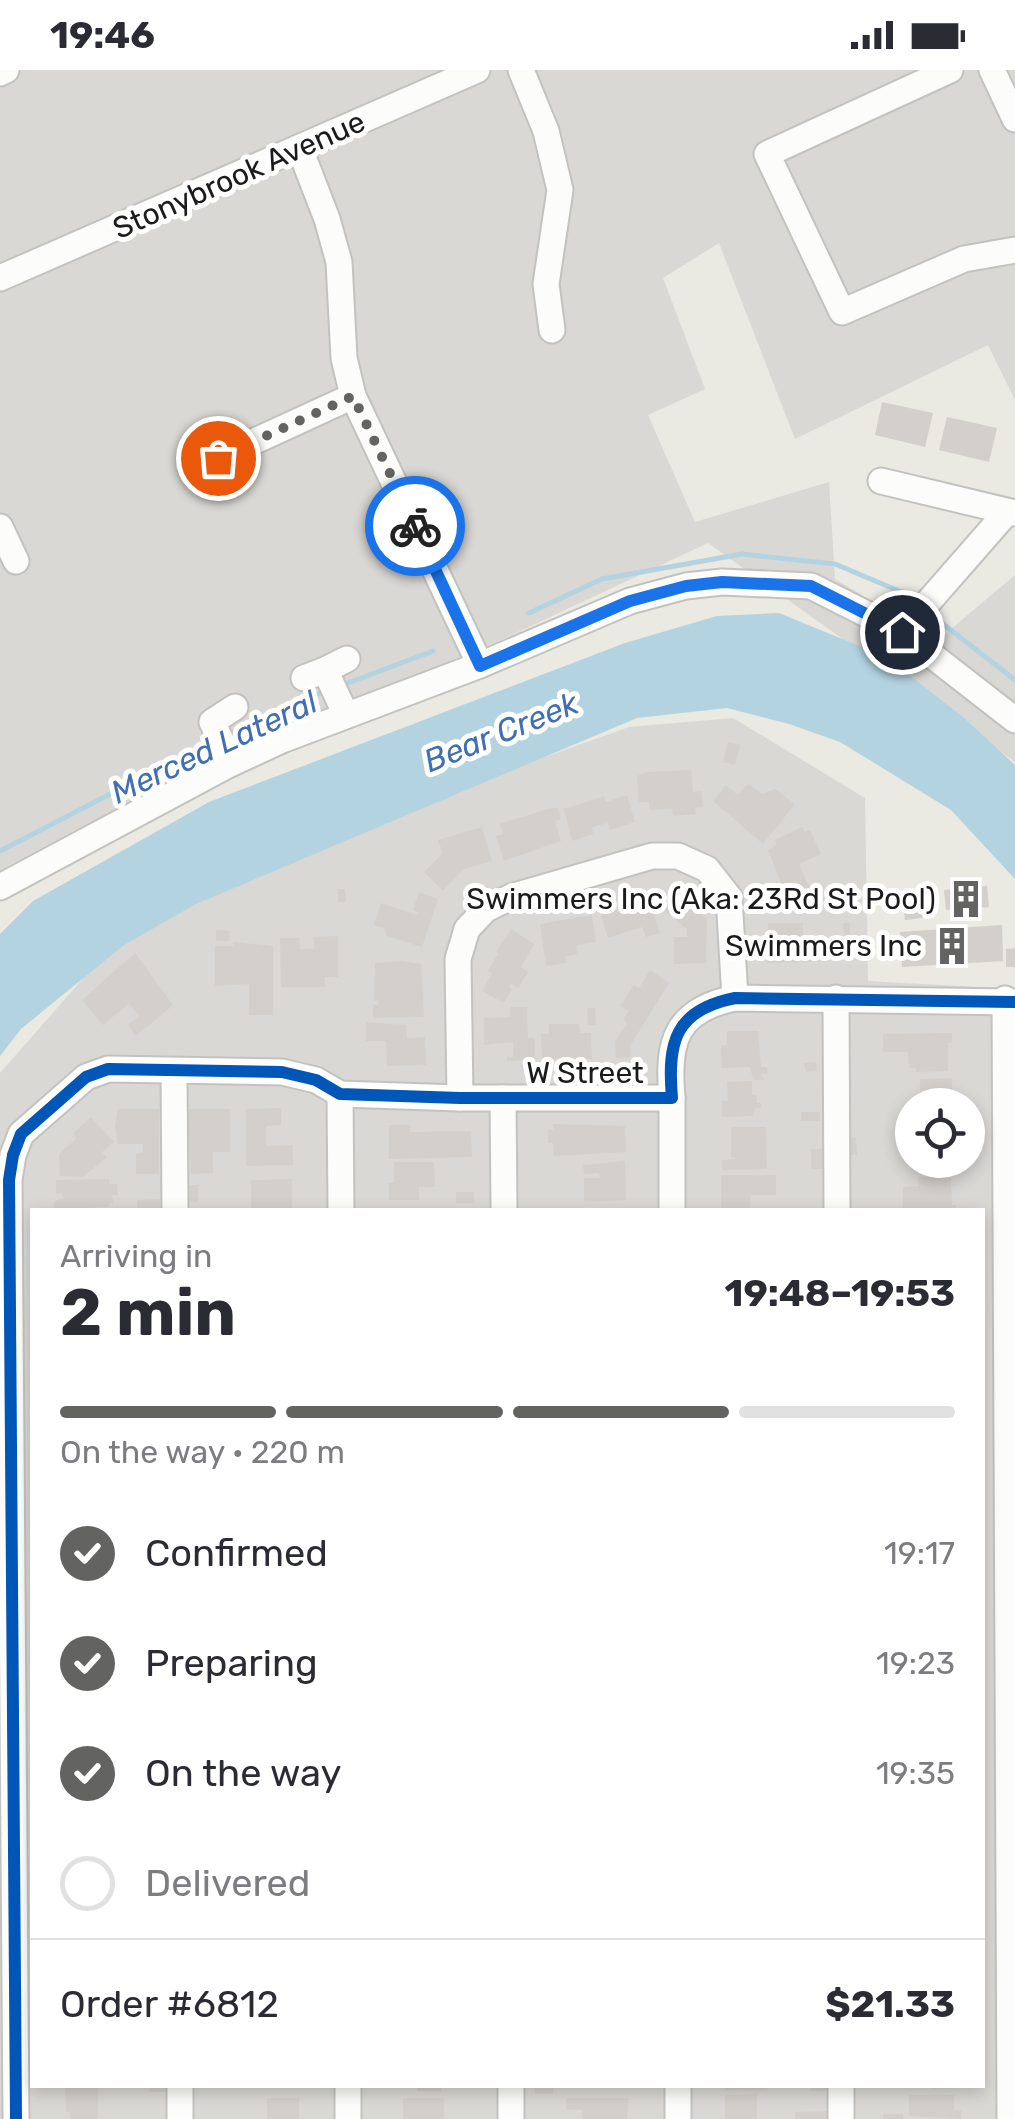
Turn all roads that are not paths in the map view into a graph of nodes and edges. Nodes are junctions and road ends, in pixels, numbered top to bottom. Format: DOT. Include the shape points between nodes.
graph roads {
  1 [pos="477,70"];
  2 [pos="522,70"];
  3 [pos="950,70"];
  4 [pos="992,70"];
  5 [pos="1015,120"];
  6 [pos="300,149"];
  7 [pos="1015,250"];
  8 [pos="0,278"];
  9 [pos="552,330"];
  10 [pos="353,396"];
  11 [pos="218,458"];
  12 [pos="881,481"];
  13 [pos="1011,512"];
  14 [pos="0,527"];
  15 [pos="16,561"];
  16 [pos="902,632"];
  17 [pos="480,666"];
  18 [pos="235,707"];
  19 [pos="1015,720"];
  20 [pos="215,738"];
  21 [pos="0,887"];
  22 [pos="736,998"];
  23 [pos="836,998"];
  24 [pos="1010,1001"];
  25 [pos="174,1070"];
  26 [pos="340,1094"];
  27 [pos="460,1098"];
  28 [pos="503,1098"];
  29 [pos="672,1098"];
  30 [pos="175,1208"];
  31 [pos="341,1208"];
  32 [pos="504,1208"];
  33 [pos="672,1208"];
  34 [pos="837,1208"];
  35 [pos="1001,1452"];
  36 [pos="15,1459"];
  37 [pos="1002,1850"];
  38 [pos="16,1856"];
  39 [pos="180,2088"];
  40 [pos="348,2088"];
  41 [pos="511,2088"];
  42 [pos="678,2088"];
  43 [pos="841,2088"];
  44 [pos="16,2119"];
  45 [pos="180,2119"];
  46 [pos="348,2119"];
  47 [pos="511,2119"];
  48 [pos="678,2119"];
  49 [pos="841,2119"];
  50 [pos="1010,2119"];
  1 -- 6 [label="street, Stonybrook Avenue"];
  2 -- 9 [label="street" via="560,190 546,284"];
  3 -- 7 [label="street" via="767,154 842,312 964,259"];
  4 -- 5 [label="street"];
  6 -- 8 [label="street, Stonybrook Avenue"];
  6 -- 10 [label="street" via="340,262 344,358"];
  10 -- 11 [label="street"];
  10 -- 17 [label="street"];
  12 -- 13 [label="street"];
  13 -- 16 [label="street"];
  14 -- 15 [label="street"];
  16 -- 17 [label="street" via="811,586 722,582 630,601"];
  16 -- 19 [label="street"];
  17 -- 20 [label="street" via="331,683"];
  18 -- 20 [label="street"];
  20 -- 21 [label="street"];
  22 -- 23 [label="street, W Street"];
  22 -- 27 [label="street" via="728,897 707,869 678,856 652,856 510,898 486,909 467,929 458,960"];
  22 -- 29 [label="street, W Street" via="710,1003 678,1030"];
  23 -- 24 [label="street, W Street"];
  23 -- 34 [label="street"];
  24 -- 35 [label="street"];
  25 -- 26 [label="street, W Street" via="282,1072"];
  25 -- 30 [label="street"];
  25 -- 36 [label="street, W Street" via="108,1069 86,1077 20,1134 9,1180"];
  26 -- 27 [label="street, W Street"];
  26 -- 31 [label="street"];
  27 -- 28 [label="street, W Street"];
  28 -- 29 [label="street, W Street"];
  28 -- 32 [label="street"];
  29 -- 33 [label="street"];
  35 -- 37 [label="street"];
  36 -- 38 [label="street"];
  37 -- 50 [label="street"];
  38 -- 44 [label="street"];
  39 -- 45 [label="street"];
  40 -- 46 [label="street"];
  41 -- 47 [label="street"];
  42 -- 48 [label="street"];
  43 -- 49 [label="street"];
}
